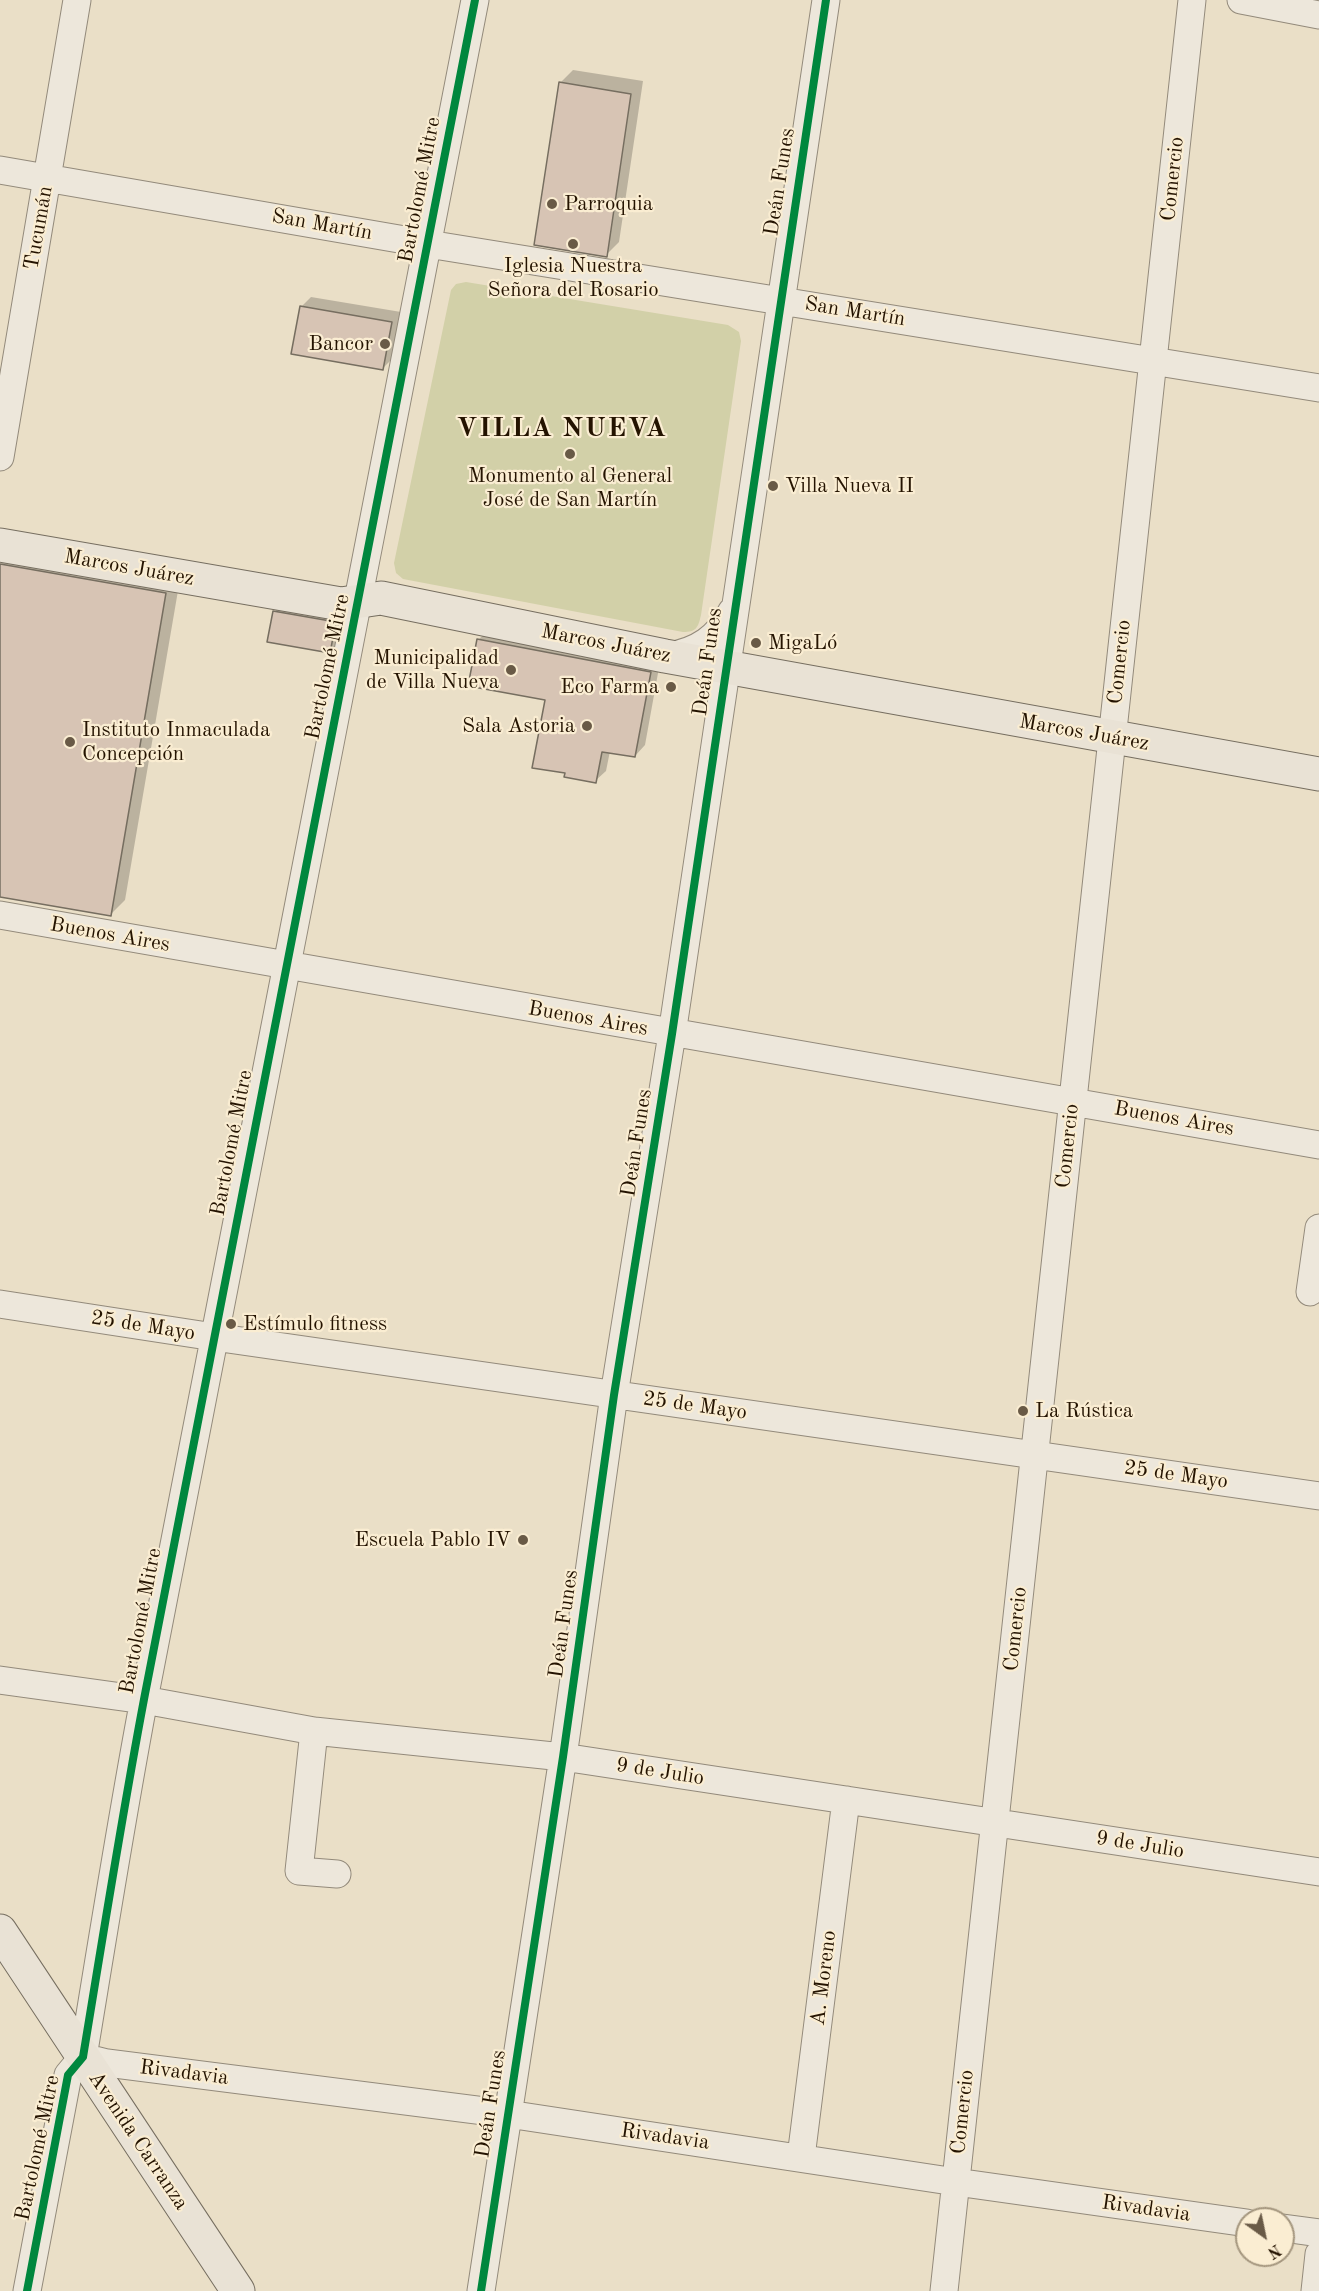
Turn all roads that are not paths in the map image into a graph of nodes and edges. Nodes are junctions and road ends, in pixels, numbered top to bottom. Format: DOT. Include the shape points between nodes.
graph roads {
  1 [pos="77,0"];
  2 [pos="475,0"];
  3 [pos="826,0"];
  4 [pos="1192,0"];
  5 [pos="1241,0"];
  6 [pos="1319,15"];
  7 [pos="0,170"];
  8 [pos="48,178"];
  9 [pos="428,244"];
  10 [pos="780,300"];
  11 [pos="1153,360"];
  12 [pos="1319,388"];
  13 [pos="0,457"];
  14 [pos="0,545"];
  15 [pos="360,602"];
  16 [pos="735,605"];
  17 [pos="664,656"];
  18 [pos="726,668"];
  19 [pos="1112,738"];
  20 [pos="1319,774"];
  21 [pos="0,915"];
  22 [pos="285,965"];
  23 [pos="672,1034"];
  24 [pos="1073,1102"];
  25 [pos="1319,1145"];
  26 [pos="1319,1228"];
  27 [pos="1310,1292"];
  28 [pos="0,1304"];
  29 [pos="214,1337"];
  30 [pos="614,1395"];
  31 [pos="1035,1455"];
  32 [pos="1319,1496"];
  33 [pos="0,1680"];
  34 [pos="144,1700"];
  35 [pos="314,1731"];
  36 [pos="563,1757"];
  37 [pos="846,1800"];
  38 [pos="995,1822"];
  39 [pos="1319,1872"];
  40 [pos="337,1874"];
  41 [pos="0,1931"];
  42 [pos="0,1971"];
  43 [pos="75,2066"];
  44 [pos="508,2114"];
  45 [pos="801,2157"];
  46 [pos="956,2182"];
  47 [pos="1235,2221"];
  48 [pos="1295,2230"];
  49 [pos="1319,2233"];
  50 [pos="1319,2254"];
  51 [pos="27,2291"];
  52 [pos="212,2291"];
  53 [pos="238,2291"];
  54 [pos="481,2291"];
  55 [pos="944,2291"];
  56 [pos="1315,2291"];
  1 -- 8 [label="street, Tucumán"];
  2 -- 9 [label="street, Bartolomé Mitre"];
  3 -- 10 [label="street, Deán Funes"];
  4 -- 11 [label="street, Comercio"];
  5 -- 6 [label="street"];
  7 -- 8 [label="street, San Martín"];
  8 -- 9 [label="street, San Martín"];
  8 -- 13 [label="street, Tucumán"];
  9 -- 10 [label="street, San Martín"];
  9 -- 15 [label="street, Bartolomé Mitre"];
  10 -- 11 [label="street, San Martín"];
  10 -- 16 [label="street, Deán Funes"];
  11 -- 12 [label="street, San Martín"];
  11 -- 19 [label="street, Comercio"];
  14 -- 15 [label="main road, Marcos Juárez" via="341,604"];
  15 -- 17 [label="main road, Marcos Juárez" via="381,598"];
  15 -- 22 [label="street, Bartolomé Mitre"];
  16 -- 17 [label="street" via="720,629 703,645"];
  16 -- 18 [label="street, Deán Funes"];
  17 -- 18 [label="main road, Marcos Juárez"];
  18 -- 19 [label="main road, Marcos Juárez"];
  18 -- 23 [label="street, Deán Funes"];
  19 -- 20 [label="main road, Marcos Juárez"];
  19 -- 24 [label="street, Comercio"];
  21 -- 22 [label="street, Buenos Aires"];
  22 -- 23 [label="street, Buenos Aires"];
  22 -- 29 [label="street, Bartolomé Mitre"];
  23 -- 24 [label="street, Buenos Aires"];
  23 -- 30 [label="street, Deán Funes"];
  24 -- 25 [label="street, Buenos Aires"];
  24 -- 31 [label="street, Comercio"];
  26 -- 27 [label="street"];
  28 -- 29 [label="street, 25 de Mayo"];
  29 -- 30 [label="street, 25 de Mayo"];
  29 -- 34 [label="street, Bartolomé Mitre"];
  30 -- 31 [label="street, 25 de Mayo"];
  30 -- 36 [label="street, Deán Funes"];
  31 -- 32 [label="street, 25 de Mayo"];
  31 -- 38 [label="street, Comercio"];
  33 -- 34 [label="street, 9 de Julio"];
  34 -- 35 [label="street, 9 de Julio"];
  34 -- 43 [label="street, Bartolomé Mitre"];
  35 -- 36 [label="street, 9 de Julio"];
  35 -- 40 [label="street" via="299,1871"];
  36 -- 37 [label="street, 9 de Julio"];
  36 -- 44 [label="street, Deán Funes"];
  37 -- 38 [label="street, 9 de Julio"];
  37 -- 45 [label="street, A. Moreno"];
  38 -- 39 [label="street, 9 de Julio"];
  38 -- 46 [label="street, Comercio"];
  41 -- 43 [label="main road, Avenida Carranza"];
  42 -- 43 [label="main road, Avenida Carranza"];
  43 -- 44 [label="street, Rivadavia" via="107,2063"];
  43 -- 51 [label="street, Bartolomé Mitre"];
  43 -- 52 [label="main road, Avenida Carranza"];
  43 -- 53 [label="main road, Avenida Carranza"];
  44 -- 45 [label="street, Rivadavia"];
  44 -- 54 [label="street, Deán Funes"];
  45 -- 46 [label="street, Rivadavia"];
  46 -- 47 [label="street, Rivadavia"];
  46 -- 55 [label="street, Comercio"];
  48 -- 49 [label="street"];
  50 -- 56 [label="street"];
}
